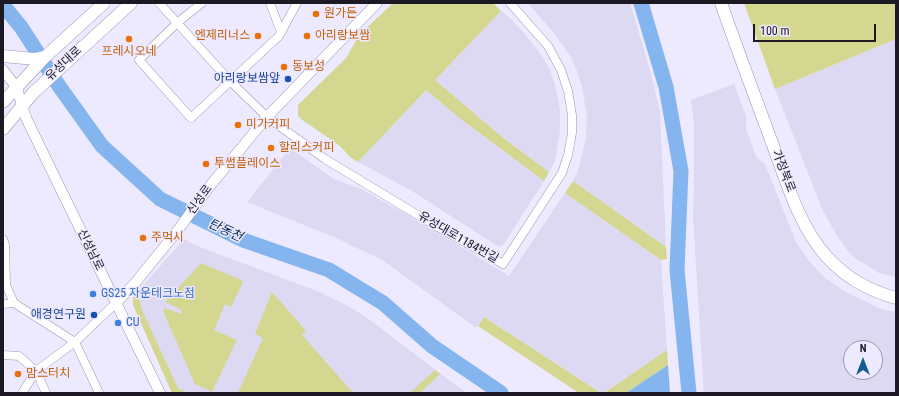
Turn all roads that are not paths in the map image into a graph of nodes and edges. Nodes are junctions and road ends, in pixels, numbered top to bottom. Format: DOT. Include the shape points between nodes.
graph roads {
  1 [pos="104,3"];
  2 [pos="131,3"];
  3 [pos="159,3"];
  4 [pos="202,3"];
  5 [pos="270,3"];
  6 [pos="298,3"];
  7 [pos="376,3"];
  8 [pos="510,3"];
  9 [pos="721,3"];
  10 [pos="178,24"];
  11 [pos="281,32"];
  12 [pos="5,56"];
  13 [pos="45,57"];
  14 [pos="3,70"];
  15 [pos="230,81"];
  16 [pos="20,83"];
  17 [pos="4,97"];
  18 [pos="22,106"];
  19 [pos="267,117"];
  20 [pos="3,129"];
  21 [pos="3,239"];
  22 [pos="896,298"];
  23 [pos="14,303"];
  24 [pos="116,303"];
  25 [pos="3,304"];
  26 [pos="75,342"];
  27 [pos="3,355"];
  28 [pos="36,371"];
  29 [pos="22,393"];
  30 [pos="46,393"];
  31 [pos="99,393"];
  32 [pos="160,393"];
  1 -- 13 [label="main road, 유성대로"];
  2 -- 18 [label="main road, 유성대로" via="70,57"];
  3 -- 10 [label="street, 유성대로1184번길"];
  4 -- 10 [label="street"];
  5 -- 11 [label="street"];
  6 -- 11 [label="street"];
  7 -- 19 [label="street, 신성로"];
  8 -- 19 [label="street, 유성대로1184번길" via="548,46 561,70 568,91 572,133 562,173 503,264 325,159"];
  9 -- 22 [label="main road, 가정북로" via="805,227 826,256 843,272 869,289"];
  10 -- 15 [label="street, 유성대로1184번길"];
  10 -- 15 [label="street" via="139,60 191,118"];
  11 -- 15 [label="street"];
  12 -- 13 [label="main road" via="36,59"];
  13 -- 16 [label="main road, 유성대로"];
  14 -- 16 [label="street"];
  15 -- 19 [label="street, 유성대로1184번길"];
  16 -- 17 [label="main road, 유성대로"];
  16 -- 18 [label="street, 신성남로"];
  17 -- 18 [label="street"];
  18 -- 20 [label="main road, 유성대로"];
  18 -- 24 [label="street, 신성남로"];
  19 -- 24 [label="street, 신성로" via="135,283"];
  21 -- 23 [label="street" via="6,285"];
  23 -- 25 [label="street"];
  23 -- 26 [label="street"];
  24 -- 26 [label="street, 신성로"];
  24 -- 32 [label="street, 신성남로"];
  26 -- 28 [label="street, 신성로"];
  26 -- 31 [label="street"];
  27 -- 28 [label="street" via="19,356"];
  28 -- 29 [label="street, 신성로"];
  28 -- 30 [label="street"];
}
